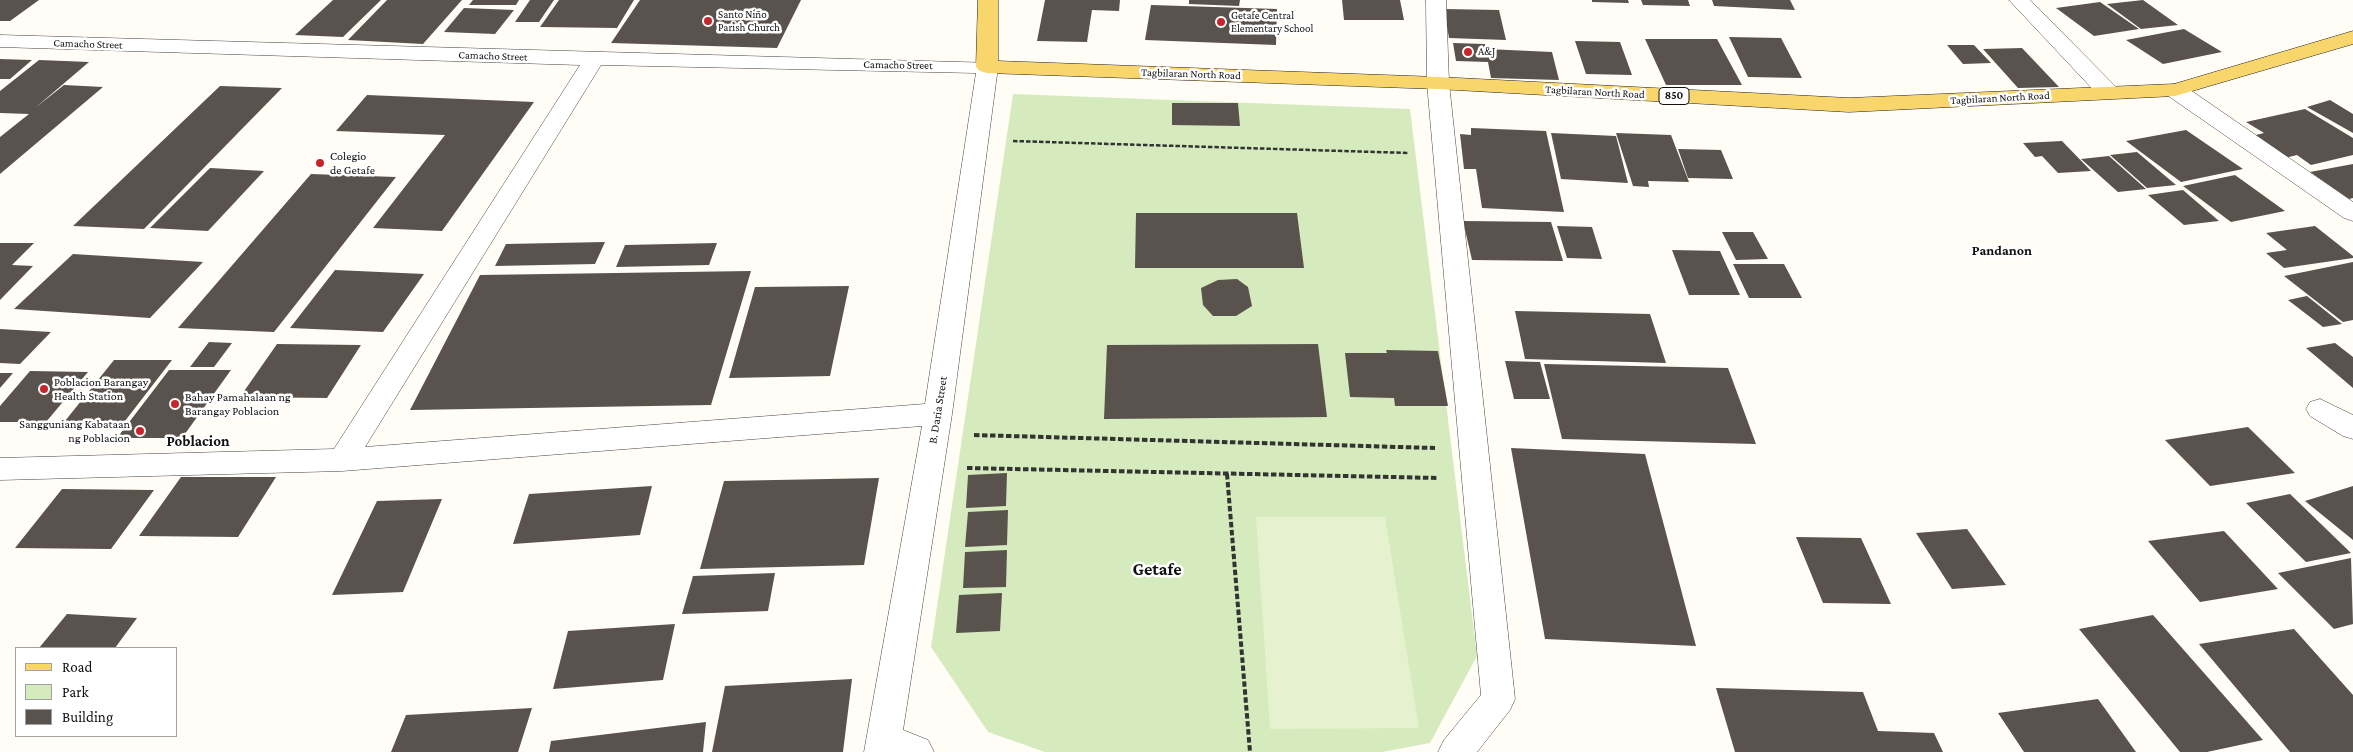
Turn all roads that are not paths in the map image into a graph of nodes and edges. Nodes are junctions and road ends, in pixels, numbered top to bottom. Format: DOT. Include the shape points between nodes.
graph roads {
  1 [pos="988,0"];
  2 [pos="1436,0"];
  3 [pos="2019,0"];
  4 [pos="2353,37"];
  5 [pos="0,41"];
  6 [pos="594,59"];
  7 [pos="987,67"];
  8 [pos="1438,83"];
  9 [pos="2175,90"];
  10 [pos="2108,92"];
  11 [pos="2353,213"];
  12 [pos="2320,409"];
  13 [pos="936,424"];
  14 [pos="2353,428"];
  15 [pos="342,460"];
  16 [pos="0,468"];
  17 [pos="883,745"];
  18 [pos="916,752"];
  19 [pos="1456,752"];
  1 -- 7 [label="main road"];
  2 -- 8 [label="street"];
  3 -- 10 [label="street"];
  4 -- 9 [label="main road, Tagbilaran North Road / 850"];
  5 -- 6 [label="street, Camacho Street"];
  6 -- 7 [label="street, Camacho Street"];
  6 -- 15 [label="street"];
  7 -- 8 [label="main road, Tagbilaran North Road / 850"];
  7 -- 13 [label="street, B. Daria Street"];
  8 -- 10 [label="main road, Tagbilaran North Road / 850" via="1849,105"];
  8 -- 19 [label="street" via="1498,699"];
  9 -- 10 [label="main road, Tagbilaran North Road / 850"];
  9 -- 11 [label="street"];
  12 -- 14 [label="street"];
  13 -- 15 [label="street"];
  13 -- 17 [label="street, B. Daria Street"];
  15 -- 16 [label="street"];
  17 -- 18 [label="street"];
}
